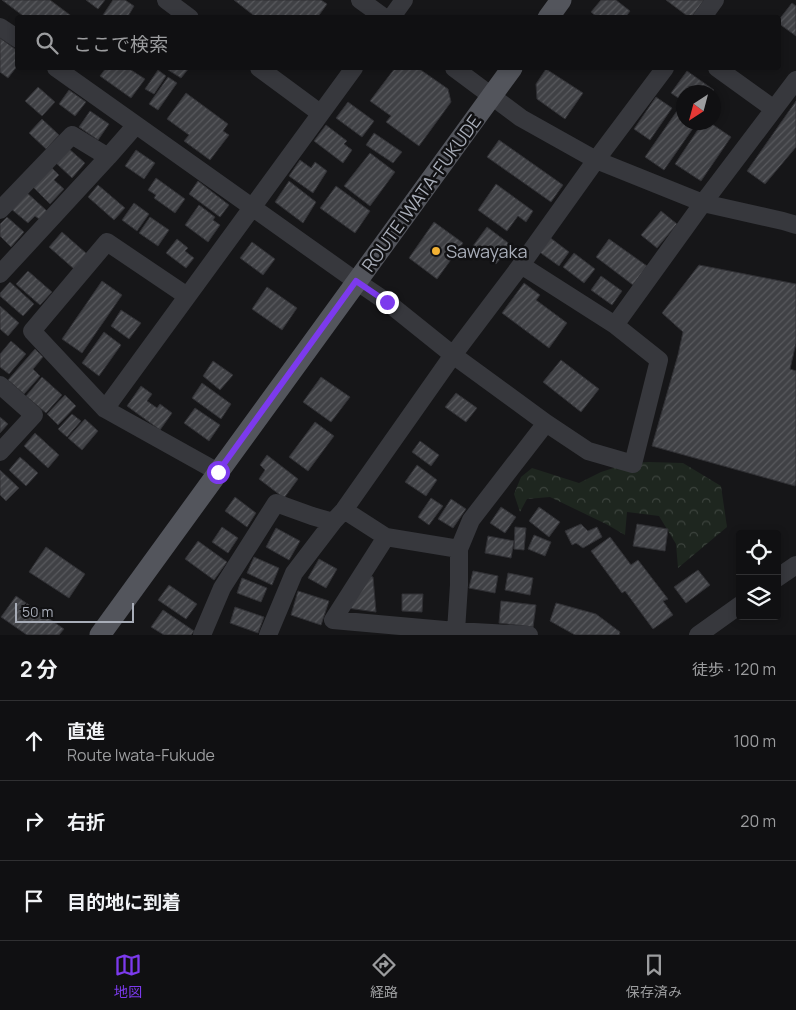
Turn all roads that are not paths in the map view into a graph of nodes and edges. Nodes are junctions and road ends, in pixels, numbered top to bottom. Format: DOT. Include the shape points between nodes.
graph roads {
  1 [pos="166,0"];
  2 [pos="360,0"];
  3 [pos="404,0"];
  4 [pos="561,0"];
  5 [pos="715,0"];
  6 [pos="186,15"];
  7 [pos="381,15"];
  8 [pos="393,15"];
  9 [pos="550,15"];
  10 [pos="704,15"];
  11 [pos="0,27"];
  12 [pos="15,37"];
  13 [pos="59,70"];
  14 [pos="261,70"];
  15 [pos="352,70"];
  16 [pos="457,70"];
  17 [pos="511,70"];
  18 [pos="664,70"];
  19 [pos="720,70"];
  20 [pos="796,80"];
  21 [pos="492,95"];
  22 [pos="774,109"];
  23 [pos="320,112"];
  24 [pos="136,125"];
  25 [pos="108,157"];
  26 [pos="596,160"];
  27 [pos="703,203"];
  28 [pos="252,206"];
  29 [pos="0,210"];
  30 [pos="796,225"];
  31 [pos="522,264"];
  32 [pos="0,274"];
  33 [pos="356,281"];
  34 [pos="187,296"];
  35 [pos="615,324"];
  36 [pos="453,355"];
  37 [pos="0,385"];
  38 [pos="105,408"];
  39 [pos="546,423"];
  40 [pos="0,452"];
  41 [pos="218,472"];
  42 [pos="339,516"];
  43 [pos="386,537"];
  44 [pos="459,549"];
  45 [pos="796,565"];
  46 [pos="781,575"];
  47 [pos="736,608"];
  48 [pos="456,633"];
  49 [pos="100,635"];
  50 [pos="202,635"];
  51 [pos="268,635"];
  52 [pos="529,635"];
  53 [pos="698,635"];
  1 -- 6 [label="street"];
  2 -- 7 [label="street"];
  3 -- 8 [label="street"];
  4 -- 9 [label="main road"];
  5 -- 10 [label="street"];
  11 -- 12 [label="street"];
  13 -- 24 [label="street"];
  14 -- 23 [label="street"];
  15 -- 23 [label="street"];
  16 -- 21 [label="street"];
  17 -- 21 [label="main road, ROUTE IWATA-FUKUDE"];
  18 -- 26 [label="street"];
  19 -- 22 [label="street"];
  20 -- 22 [label="street"];
  21 -- 26 [label="street" via="521,118"];
  21 -- 33 [label="main road, ROUTE IWATA-FUKUDE"];
  22 -- 27 [label="street"];
  23 -- 28 [label="street"];
  24 -- 25 [label="street"];
  24 -- 28 [label="street"];
  25 -- 29 [label="street" via="72,135"];
  25 -- 32 [label="street"];
  26 -- 27 [label="street"];
  26 -- 31 [label="street"];
  27 -- 30 [label="street"];
  27 -- 35 [label="street"];
  28 -- 33 [label="street"];
  28 -- 34 [label="street"];
  31 -- 35 [label="street"];
  31 -- 36 [label="street"];
  33 -- 36 [label="street"];
  33 -- 41 [label="main road, ROUTE IWATA-FUKUDE"];
  34 -- 38 [label="street"];
  34 -- 38 [label="street" via="107,242 32,331"];
  35 -- 39 [label="street" via="659,360 633,464 588,451"];
  36 -- 39 [label="street"];
  36 -- 42 [label="street"];
  37 -- 40 [label="street" via="34,415"];
  38 -- 41 [label="street"];
  39 -- 44 [label="street" via="471,520"];
  41 -- 49 [label="main road, ROUTE IWATA-FUKUDE"];
  42 -- 43 [label="street"];
  42 -- 50 [label="street" via="312,516 276,503 222,588"];
  42 -- 51 [label="street" via="294,573"];
  43 -- 44 [label="street"];
  43 -- 48 [label="street" via="333,620"];
  44 -- 48 [label="street"];
  45 -- 46 [label="street"];
  47 -- 53 [label="street"];
  48 -- 52 [label="street"];
}
